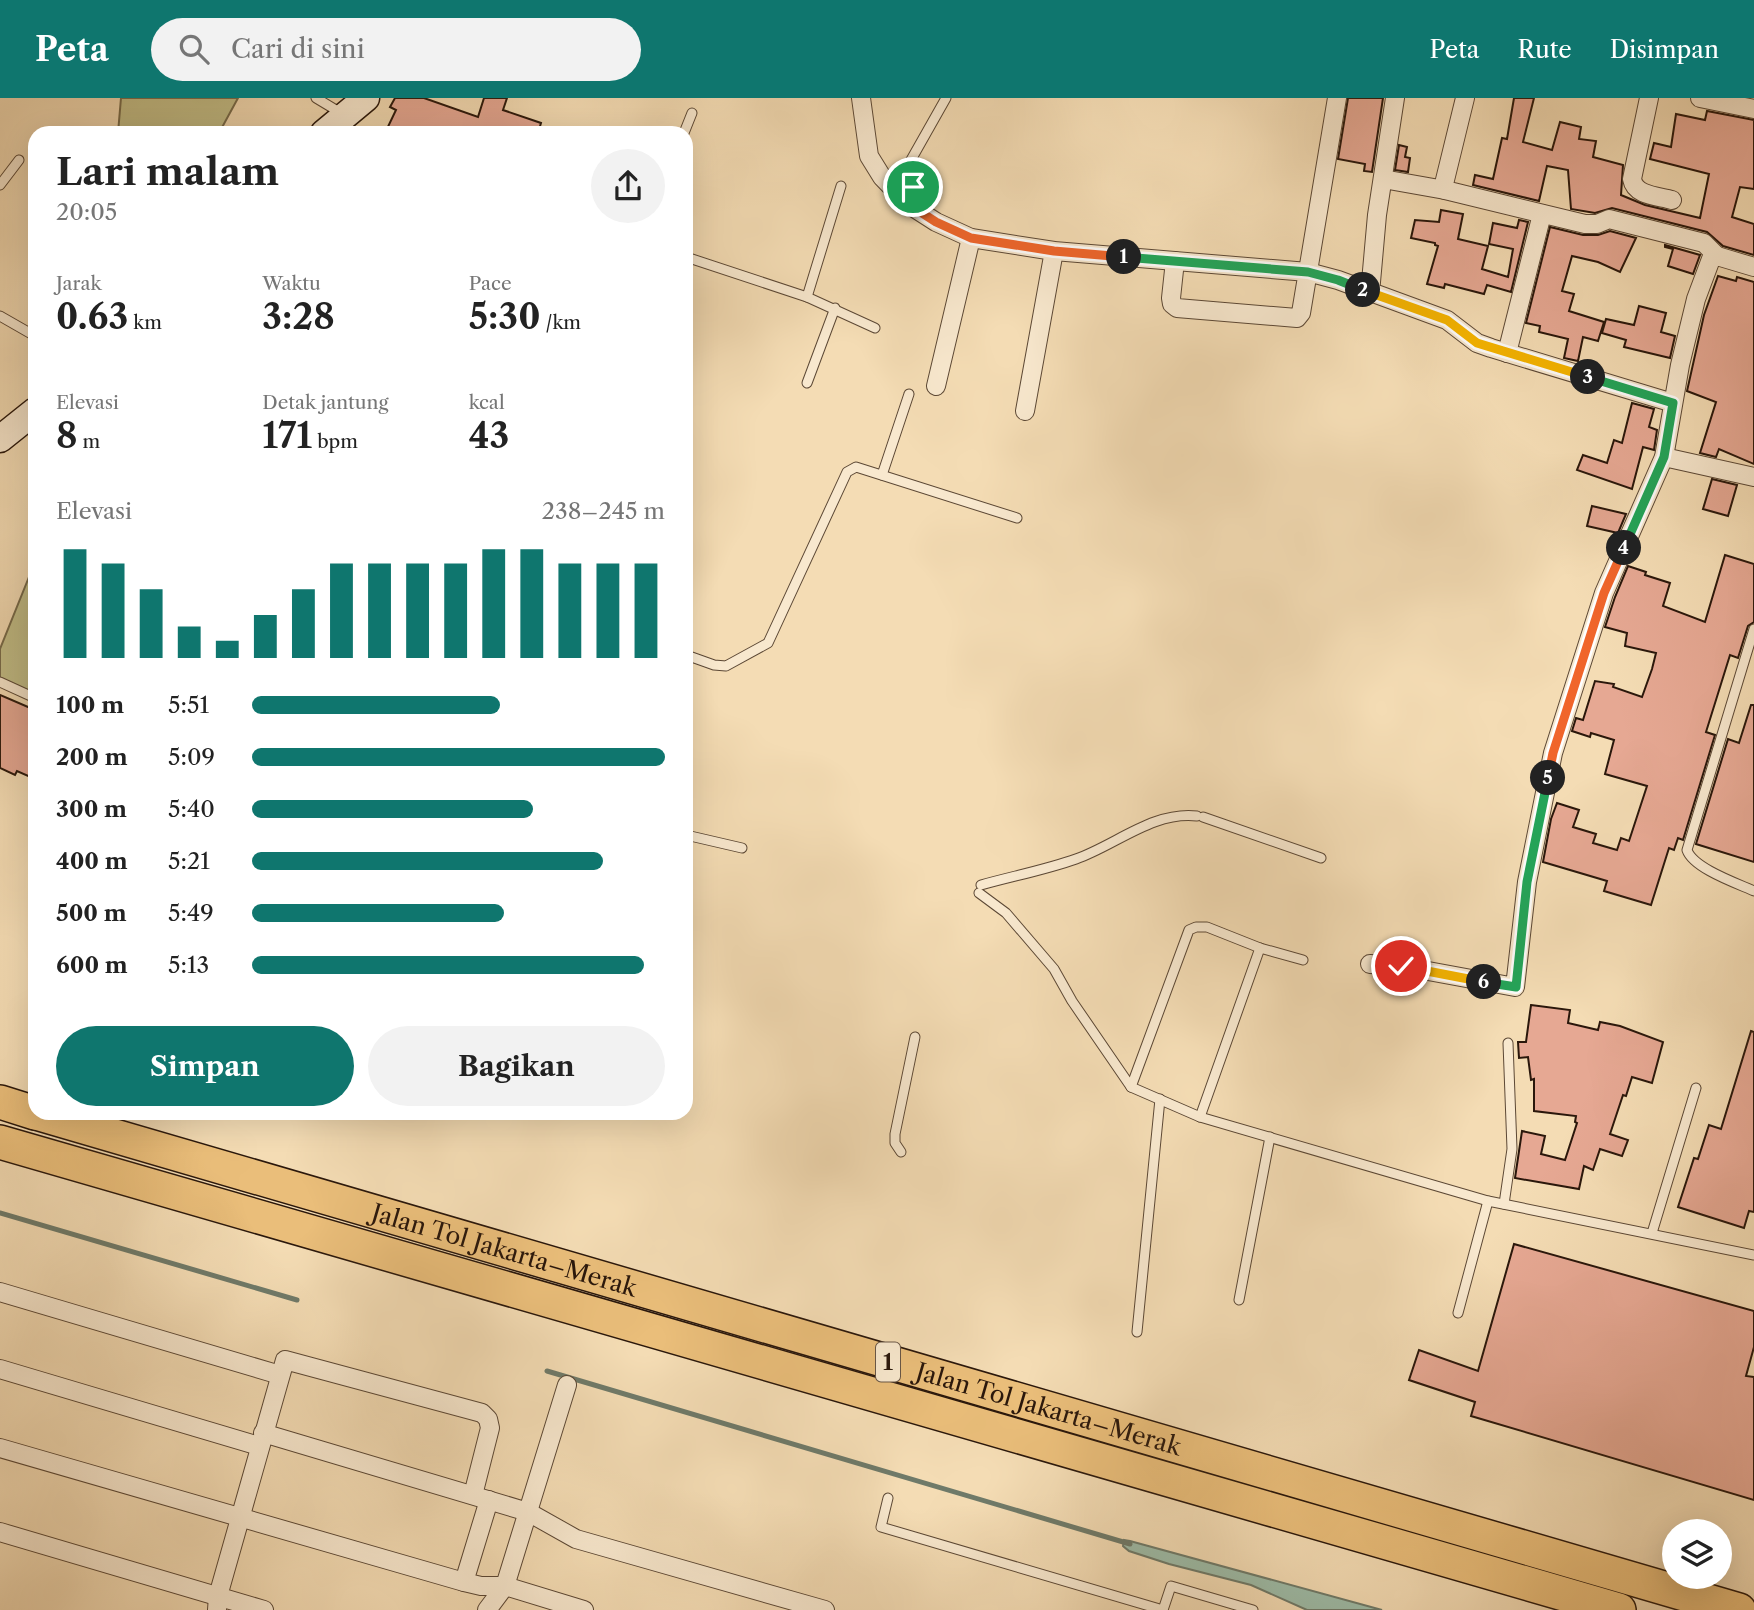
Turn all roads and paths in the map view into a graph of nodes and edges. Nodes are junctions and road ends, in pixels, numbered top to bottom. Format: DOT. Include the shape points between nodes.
graph roads {
  1 [pos="316,98"];
  2 [pos="366,98"];
  3 [pos="861,98"];
  4 [pos="946,98"];
  5 [pos="1337,98"];
  6 [pos="1395,98"];
  7 [pos="1465,98"];
  8 [pos="1650,98"];
  9 [pos="1709,99"];
  10 [pos="1754,109"];
  11 [pos="692,113"];
  12 [pos="344,115"];
  13 [pos="332,126"];
  14 [pos="687,126"];
  15 [pos="19,160"];
  16 [pos="1382,179"];
  17 [pos="0,185"];
  18 [pos="841,186"];
  19 [pos="1445,190"];
  20 [pos="1672,200"];
  21 [pos="908,204"];
  22 [pos="1542,214"];
  23 [pos="971,238"];
  24 [pos="1054,251"];
  25 [pos="1717,256"];
  26 [pos="693,259"];
  27 [pos="1175,261"];
  28 [pos="1754,267"];
  29 [pos="1308,272"];
  30 [pos="1370,293"];
  31 [pos="807,297"];
  32 [pos="835,308"];
  33 [pos="0,316"];
  34 [pos="875,328"];
  35 [pos="28,332"];
  36 [pos="1507,353"];
  37 [pos="807,383"];
  38 [pos="936,386"];
  39 [pos="909,394"];
  40 [pos="1673,403"];
  41 [pos="1025,411"];
  42 [pos="28,417"];
  43 [pos="0,439"];
  44 [pos="1664,457"];
  45 [pos="882,475"];
  46 [pos="1754,477"];
  47 [pos="1017,518"];
  48 [pos="1754,629"];
  49 [pos="693,658"];
  50 [pos="0,682"];
  51 [pos="28,695"];
  52 [pos="693,837"];
  53 [pos="742,848"];
  54 [pos="1321,858"];
  55 [pos="1754,891"];
  56 [pos="1260,948"];
  57 [pos="1303,960"];
  58 [pos="1370,964"];
  59 [pos="915,1037"];
  60 [pos="1508,1043"];
  61 [pos="1131,1087"];
  62 [pos="1696,1088"];
  63 [pos="1160,1099"];
  64 [pos="0,1102"];
  65 [pos="28,1111"];
  66 [pos="1200,1117"];
  67 [pos="60,1120"];
  68 [pos="1270,1137"];
  69 [pos="0,1142"];
  70 [pos="901,1152"];
  71 [pos="1488,1201"];
  72 [pos="1504,1204"];
  73 [pos="1652,1233"];
  74 [pos="1754,1255"];
  75 [pos="0,1292"];
  76 [pos="1239,1300"];
  77 [pos="1458,1313"];
  78 [pos="1137,1332"];
  79 [pos="0,1369"];
  80 [pos="280,1375"];
  81 [pos="567,1385"];
  82 [pos="261,1440"];
  83 [pos="0,1448"];
  84 [pos="481,1497"];
  85 [pos="888,1498"];
  86 [pos="528,1512"];
  87 [pos="240,1519"];
  88 [pos="0,1532"];
  89 [pos="473,1584"];
  90 [pos="505,1586"];
  91 [pos="215,1605"];
  92 [pos="803,1607"];
  93 [pos="264,1610"];
  94 [pos="480,1610"];
  95 [pos="487,1610"];
  96 [pos="584,1610"];
  97 [pos="825,1610"];
  98 [pos="1163,1610"];
  99 [pos="1253,1610"];
  100 [pos="1619,1610"];
  101 [pos="1739,1610"];
  1 -- 12 [label="lane"];
  2 -- 12 [label="main road"];
  3 -- 21 [label="street" via="869,156"];
  4 -- 21 [label="lane" via="907,167 913,185"];
  5 -- 29 [label="street"];
  6 -- 16 [label="street"];
  7 -- 19 [label="street"];
  8 -- 20 [label="street" via="1633,186"];
  9 -- 10 [label="street"];
  11 -- 14 [label="lane"];
  12 -- 13 [label="main road"];
  15 -- 17 [label="lane"];
  16 -- 19 [label="street"];
  16 -- 30 [label="street"];
  18 -- 31 [label="lane"];
  19 -- 22 [label="street"];
  21 -- 23 [label="street"];
  22 -- 25 [label="street" via="1585,224 1609,219 1704,243"];
  22 -- 36 [label="street"];
  23 -- 24 [label="street"];
  23 -- 38 [label="street"];
  24 -- 27 [label="street"];
  24 -- 41 [label="street"];
  25 -- 28 [label="street"];
  25 -- 40 [label="street" via="1709,262 1696,299"];
  26 -- 31 [label="lane"];
  27 -- 29 [label="street"];
  27 -- 29 [label="street" via="1171,298 1177,308 1291,319 1301,313"];
  29 -- 30 [label="street"];
  30 -- 36 [label="street" via="1447,320 1477,343"];
  31 -- 32 [label="lane"];
  32 -- 34 [label="lane"];
  32 -- 37 [label="lane"];
  33 -- 35 [label="lane"];
  36 -- 40 [label="street"];
  39 -- 45 [label="lane"];
  40 -- 44 [label="street"];
  42 -- 43 [label="main road"];
  44 -- 46 [label="street"];
  44 -- 58 [label="street" via="1604,593 1553,753 1527,882 1516,987"];
  45 -- 47 [label="lane"];
  45 -- 49 [label="lane" via="856,467 847,472 768,643 726,666"];
  48 -- 55 [label="lane" via="1687,850 1697,863"];
  50 -- 51 [label="lane"];
  52 -- 53 [label="lane"];
  54 -- 61 [label="lane" via="1185,814 1160,820 1077,859 980,889 1054,969"];
  56 -- 57 [label="lane"];
  56 -- 61 [label="lane" via="1207,927 1189,930"];
  56 -- 66 [label="lane"];
  59 -- 70 [label="lane" via="895,1134"];
  60 -- 72 [label="lane" via="1512,1149"];
  61 -- 63 [label="lane"];
  62 -- 73 [label="lane"];
  63 -- 66 [label="lane"];
  63 -- 78 [label="lane"];
  64 -- 65 [label="highway, Jalan Tol Jakarta–Merak / 1"];
  66 -- 68 [label="lane"];
  67 -- 101 [label="highway, Jalan Tol Jakarta–Merak / 1"];
  68 -- 71 [label="lane"];
  68 -- 76 [label="lane"];
  69 -- 100 [label="highway, Jalan Tol Jakarta–Merak / 1"];
  71 -- 72 [label="lane"];
  71 -- 77 [label="lane"];
  72 -- 73 [label="lane"];
  73 -- 74 [label="lane"];
  75 -- 80 [label="street"];
  79 -- 82 [label="street"];
  80 -- 82 [label="street"];
  80 -- 84 [label="street" via="285,1360 482,1413 490,1428"];
  81 -- 86 [label="street"];
  82 -- 84 [label="street"];
  82 -- 87 [label="street"];
  83 -- 87 [label="street"];
  84 -- 86 [label="street"];
  84 -- 89 [label="street"];
  85 -- 98 [label="lane" via="881,1527"];
  86 -- 90 [label="street"];
  86 -- 92 [label="street" via="576,1539"];
  87 -- 89 [label="street"];
  87 -- 91 [label="street"];
  88 -- 91 [label="street"];
  89 -- 90 [label="street"];
  89 -- 94 [label="street"];
  90 -- 95 [label="street"];
  90 -- 96 [label="street"];
  91 -- 93 [label="street"];
  92 -- 97 [label="street"];
  98 -- 99 [label="lane" via="1171,1586"];
}
